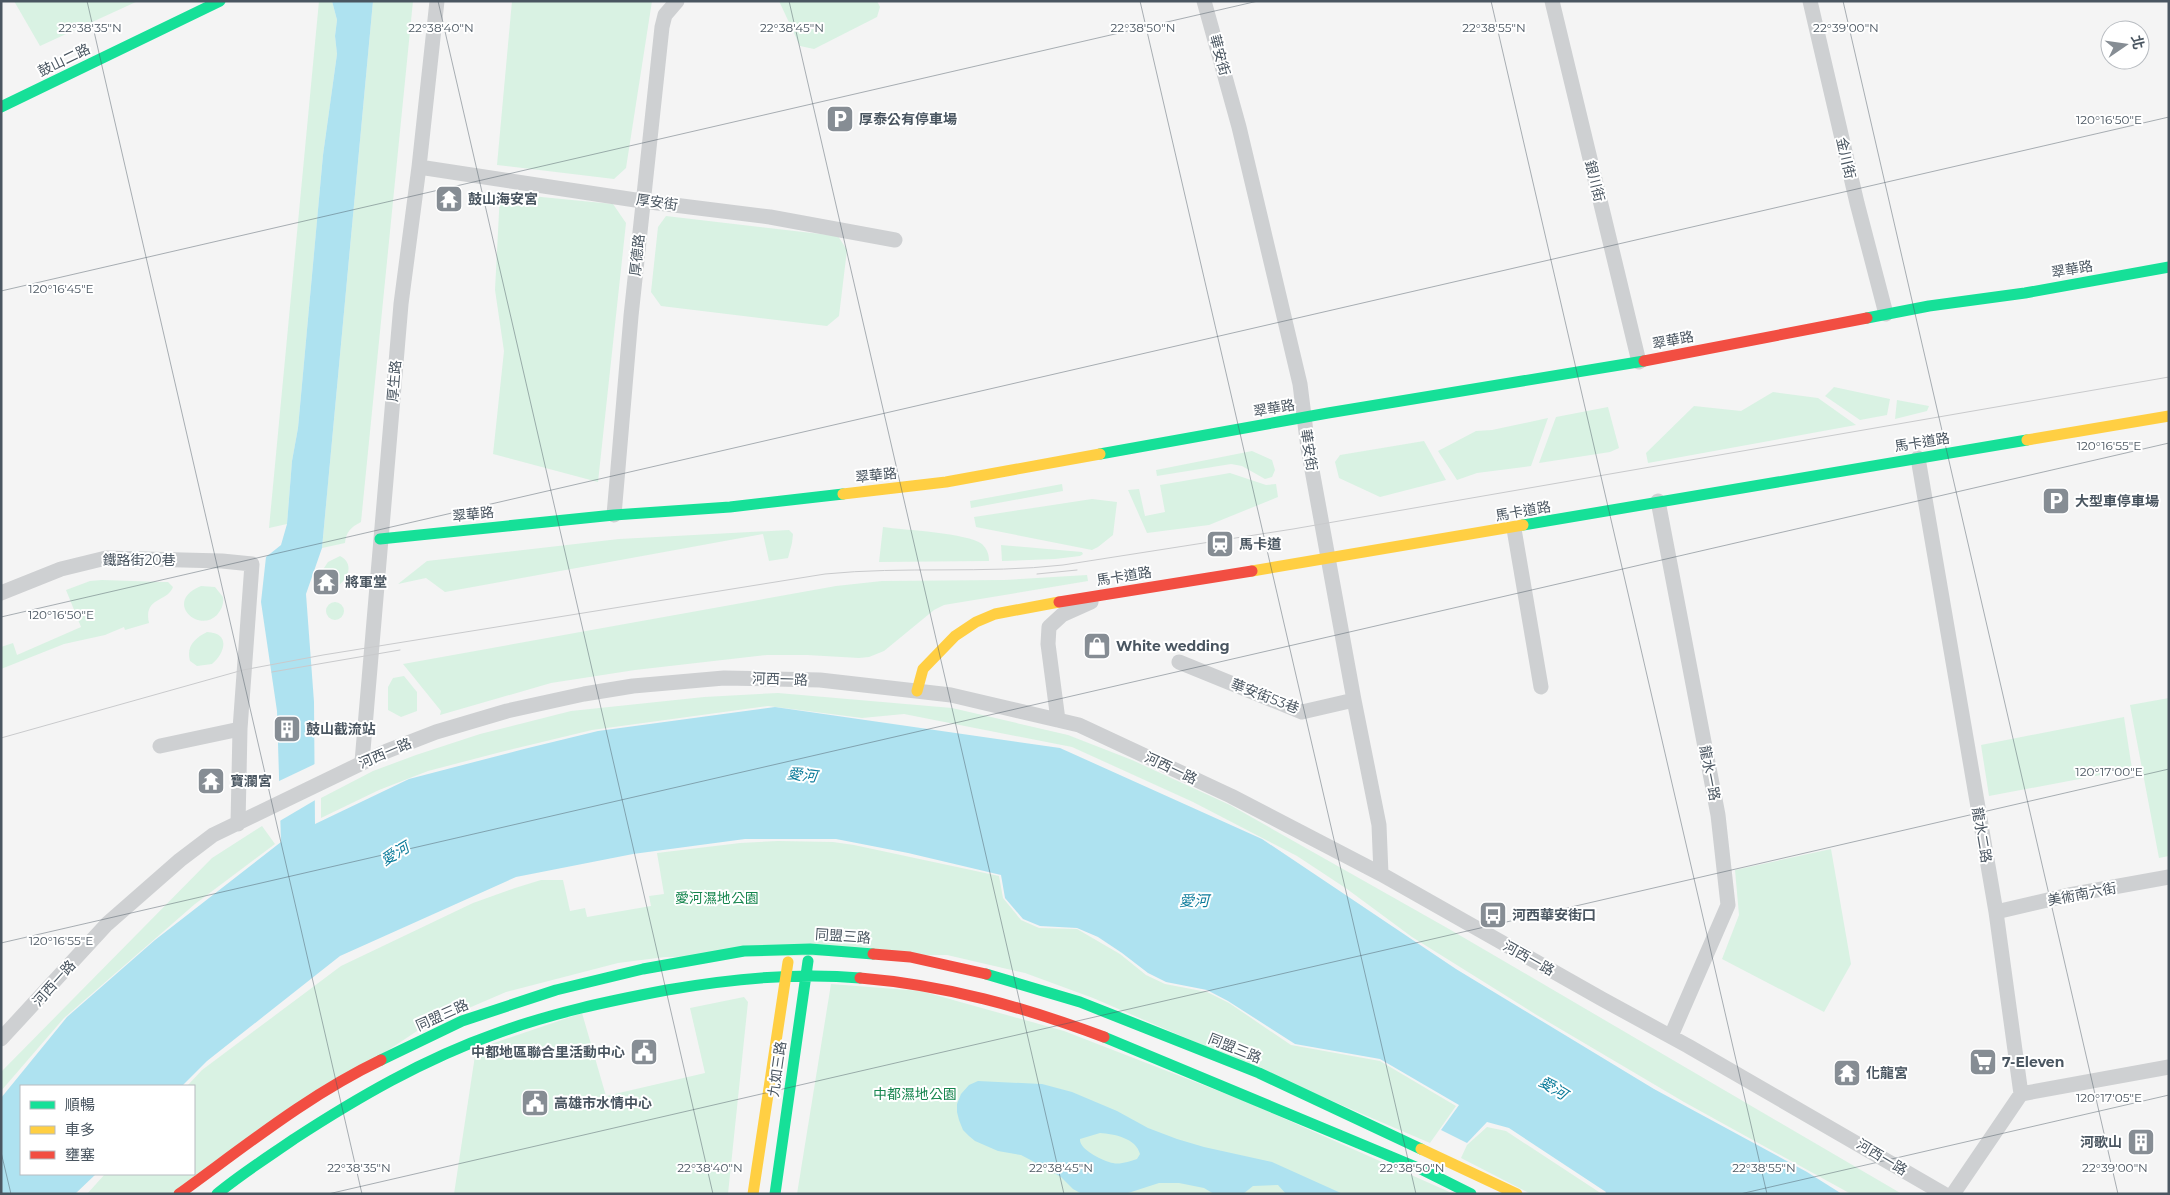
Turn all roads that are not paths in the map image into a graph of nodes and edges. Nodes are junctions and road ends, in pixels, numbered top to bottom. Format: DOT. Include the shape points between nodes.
graph roads {
  1 [pos="220,1"];
  2 [pos="438,1"];
  3 [pos="677,1"];
  4 [pos="1204,1"];
  5 [pos="1552,1"];
  6 [pos="1810,1"];
  7 [pos="1,107"];
  8 [pos="419,167"];
  9 [pos="642,201"];
  10 [pos="895,240"];
  11 [pos="2169,267"];
  12 [pos="1886,314"];
  13 [pos="1639,362"];
  14 [pos="2169,416"];
  15 [pos="1304,418"];
  16 [pos="1918,458"];
  17 [pos="1658,501"];
  18 [pos="614,515"];
  19 [pos="1514,528"];
  20 [pos="380,539"];
  21 [pos="1328,559"];
  22 [pos="1116,592"];
  23 [pos="1,593"];
  24 [pos="1179,662"];
  25 [pos="1541,687"];
  26 [pos="917,691"];
  27 [pos="1354,700"];
  28 [pos="1058,720"];
  29 [pos="240,729"];
  30 [pos="160,746"];
  31 [pos="362,762"];
  32 [pos="238,824"];
  33 [pos="1381,874"];
  34 [pos="2169,877"];
  35 [pos="1996,912"];
  36 [pos="810,949"];
  37 [pos="790,950"];
  38 [pos="806,975"];
  39 [pos="786,976"];
  40 [pos="633,984"];
  41 [pos="462,1021"];
  42 [pos="1670,1036"];
  43 [pos="1,1039"];
  44 [pos="471,1043"];
  45 [pos="2169,1067"];
  46 [pos="2021,1094"];
  47 [pos="179,1194"];
  48 [pos="217,1194"];
  49 [pos="754,1194"];
  50 [pos="774,1194"];
  51 [pos="1471,1194"];
  52 [pos="1517,1194"];
  53 [pos="1944,1194"];
  54 [pos="1954,1194"];
  1 -- 7 [label="street, 鼓山二路"];
  2 -- 8 [label="street, 厚生路"];
  3 -- 9 [label="street, 厚德路" via="665,15 662,27"];
  4 -- 15 [label="street, 華安街" via="1239,127 1300,384"];
  5 -- 13 [label="street, 銀川街"];
  6 -- 12 [label="street, 金川街"];
  8 -- 9 [label="street, 厚安街"];
  8 -- 20 [label="street, 厚生路" via="401,304"];
  9 -- 10 [label="street, 厚安街" via="770,217"];
  9 -- 18 [label="street, 厚德路"];
  11 -- 12 [label="street, 翠華路"];
  12 -- 13 [label="street, 翠華路"];
  13 -- 15 [label="street, 翠華路"];
  14 -- 16 [label="street, 馬卡道路"];
  15 -- 18 [label="street, 翠華路" via="946,482 730,507"];
  15 -- 21 [label="street, 華安街"];
  16 -- 17 [label="street, 馬卡道路"];
  16 -- 35 [label="street, 龍水二路"];
  17 -- 19 [label="street, 馬卡道路"];
  17 -- 42 [label="street, 龍水一路" via="1718,815 1728,905"];
  18 -- 20 [label="street, 翠華路"];
  19 -- 21 [label="street, 馬卡道路"];
  19 -- 25 [label="street"];
  20 -- 31 [label="street, 厚生路"];
  21 -- 22 [label="street, 馬卡道路"];
  21 -- 27 [label="street, 華安街"];
  22 -- 26 [label="street, 馬卡道路" via="1020,608 976,622 955,636 928,662"];
  22 -- 28 [label="street" via="1062,615 1049,627 1048,644"];
  23 -- 29 [label="street, 鐵路街20巷" via="62,569 106,558 252,564"];
  24 -- 27 [label="street, 華安街53巷" via="1302,712"];
  26 -- 28 [label="street, 河西一路" via="956,696"];
  26 -- 31 [label="street, 河西一路" via="820,680 757,677 633,686 507,711 436,732"];
  27 -- 33 [label="street, 華安街" via="1379,825"];
  28 -- 33 [label="street, 河西一路" via="1079,725 1231,796"];
  29 -- 30 [label="street"];
  29 -- 32 [label="street"];
  31 -- 32 [label="street, 河西一路"];
  32 -- 43 [label="street, 河西一路" via="213,835 114,918"];
  33 -- 42 [label="street, 河西一路"];
  34 -- 35 [label="street, 美術南六街"];
  35 -- 46 [label="street, 龍水二路"];
  36 -- 37 [label="street, 同盟三路"];
  36 -- 38 [label="street, 九如三路"];
  36 -- 52 [label="street, 同盟三路" via="910,957 991,975 1080,1002 1259,1074"];
  37 -- 39 [label="street, 九如三路"];
  37 -- 40 [label="street, 同盟三路" via="744,951"];
  38 -- 39 [label="street, 同盟三路"];
  38 -- 50 [label="street, 九如三路"];
  38 -- 51 [label="street, 同盟三路" via="908,981 983,997 1077,1026 1423,1170"];
  39 -- 40 [label="street, 同盟三路" via="686,986"];
  39 -- 49 [label="street, 九如三路"];
  40 -- 41 [label="street, 同盟三路" via="556,990"];
  40 -- 44 [label="street, 同盟三路"];
  41 -- 44 [label="street"];
  41 -- 47 [label="street, 同盟三路" via="362,1069 308,1102"];
  42 -- 53 [label="street, 河西一路"];
  44 -- 48 [label="street, 同盟三路" via="375,1089"];
  45 -- 46 [label="street"];
  46 -- 54 [label="street"];
}
